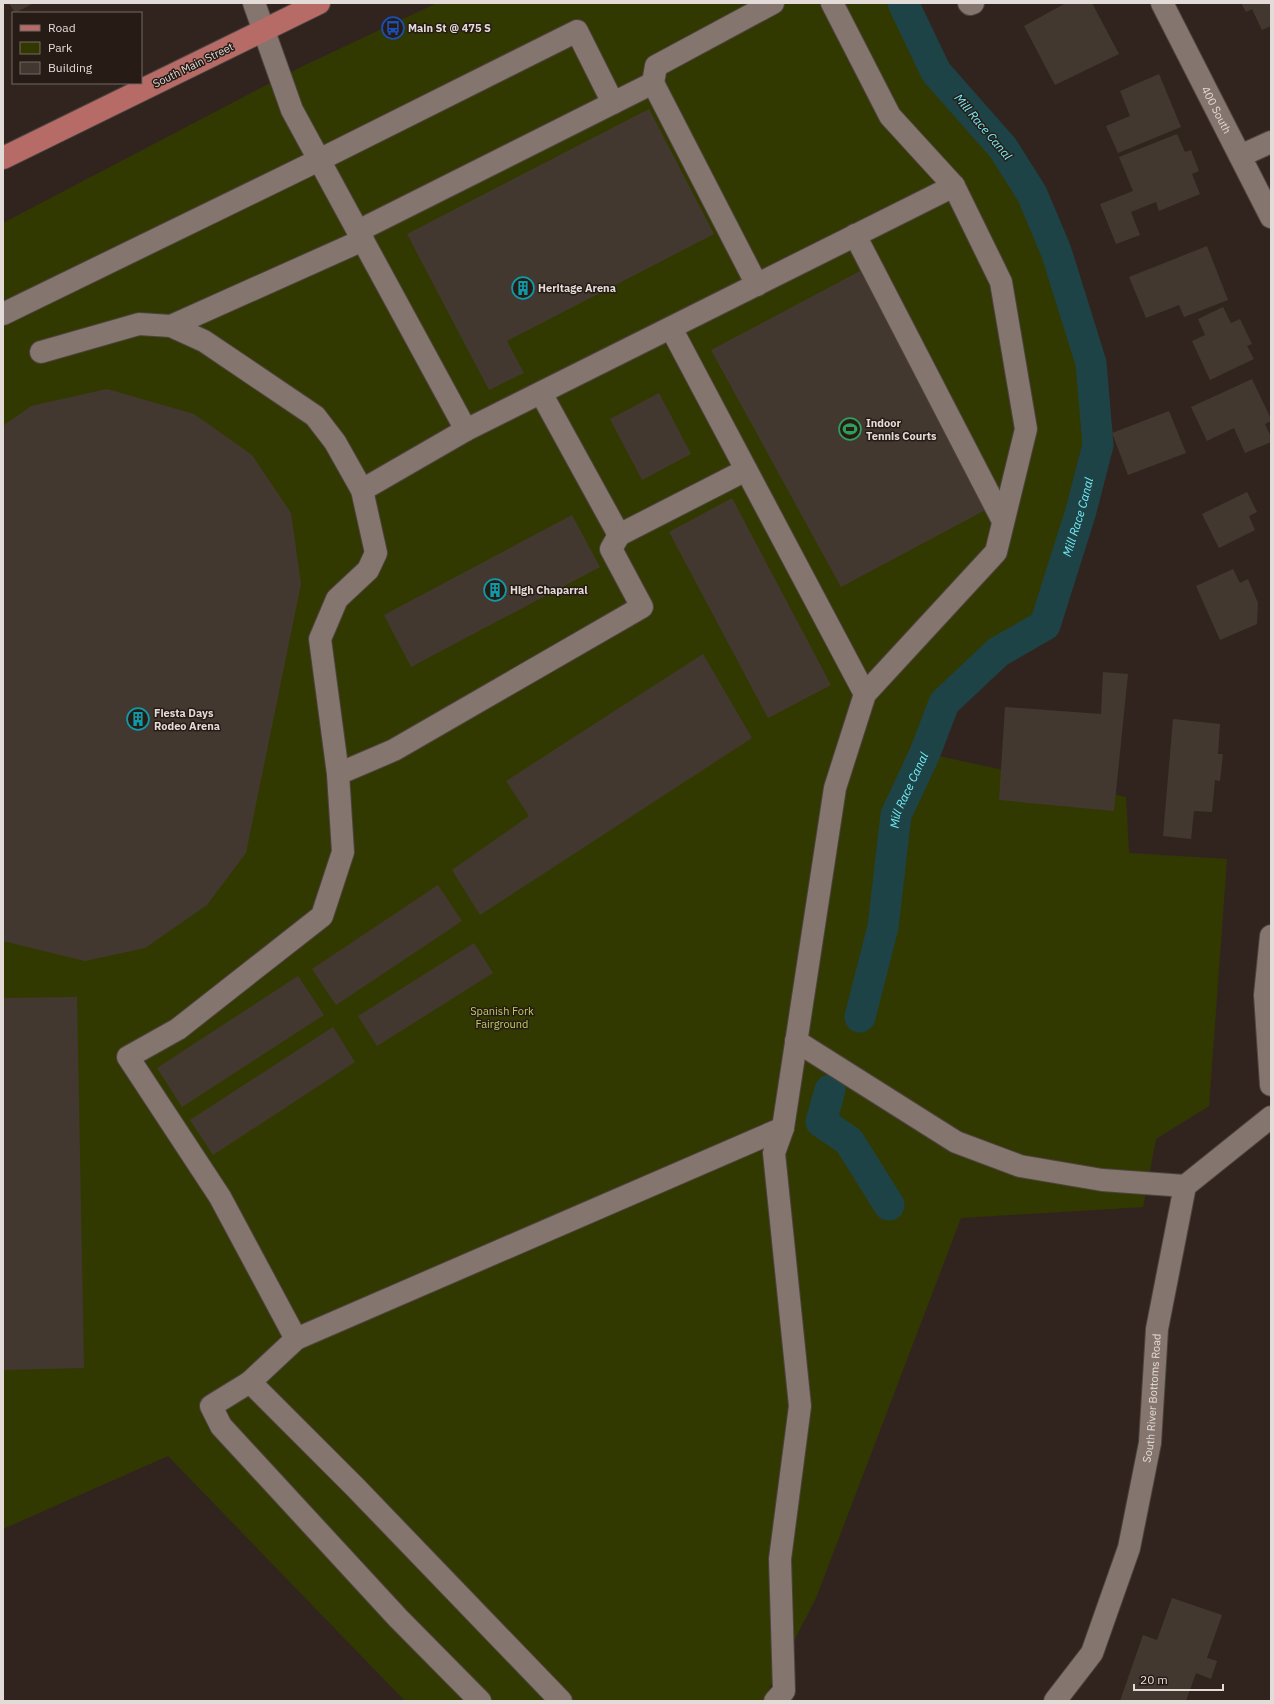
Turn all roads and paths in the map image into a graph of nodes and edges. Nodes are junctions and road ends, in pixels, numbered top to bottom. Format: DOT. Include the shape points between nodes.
graph roads {
  1 [pos="254,3"];
  2 [pos="319,3"];
  3 [pos="773,3"];
  4 [pos="832,3"];
  5 [pos="969,3"];
  6 [pos="973,3"];
  7 [pos="1162,3"];
  8 [pos="264,30"];
  9 [pos="653,83"];
  10 [pos="613,103"];
  11 [pos="1271,142"];
  12 [pos="5,153"];
  13 [pos="1240,156"];
  14 [pos="319,160"];
  15 [pos="954,186"];
  16 [pos="1271,218"];
  17 [pos="360,235"];
  18 [pos="855,235"];
  19 [pos="757,285"];
  20 [pos="3,314"];
  21 [pos="171,326"];
  22 [pos="671,328"];
  23 [pos="41,352"];
  24 [pos="541,393"];
  25 [pos="466,430"];
  26 [pos="746,470"];
  27 [pos="362,490"];
  28 [pos="1003,520"];
  29 [pos="619,535"];
  30 [pos="865,694"];
  31 [pos="338,774"];
  32 [pos="1271,936"];
  33 [pos="796,1041"];
  34 [pos="1271,1085"];
  35 [pos="1271,1117"];
  36 [pos="782,1128"];
  37 [pos="1185,1186"];
  38 [pos="296,1339"];
  39 [pos="250,1382"];
  40 [pos="480,1701"];
  41 [pos="561,1701"];
  42 [pos="775,1701"];
  43 [pos="1054,1701"];
  1 -- 8 [label="street"];
  2 -- 8 [label="main road, South Main Street"];
  3 -- 9 [label="street" via="656,66"];
  4 -- 15 [label="street" via="890,116"];
  5 -- 6 [label="street"];
  7 -- 13 [label="street, 400 South"];
  8 -- 12 [label="main road, South Main Street"];
  8 -- 14 [label="street" via="292,110"];
  9 -- 10 [label="street"];
  9 -- 19 [label="street"];
  10 -- 14 [label="street" via="577,31"];
  10 -- 17 [label="street"];
  11 -- 13 [label="street"];
  13 -- 16 [label="street, 400 South"];
  14 -- 17 [label="street"];
  14 -- 20 [label="street"];
  15 -- 18 [label="street"];
  15 -- 28 [label="street" via="1001,282 1026,429"];
  17 -- 21 [label="street"];
  17 -- 25 [label="street"];
  18 -- 19 [label="street"];
  18 -- 28 [label="street"];
  19 -- 22 [label="street"];
  21 -- 23 [label="street" via="139,324"];
  21 -- 27 [label="street" via="204,341 315,416 335,442"];
  22 -- 24 [label="street"];
  22 -- 26 [label="street"];
  24 -- 25 [label="street"];
  24 -- 29 [label="street"];
  25 -- 27 [label="street"];
  26 -- 29 [label="street"];
  26 -- 30 [label="street"];
  27 -- 31 [label="street" via="376,553 368,570 337,599 320,639"];
  28 -- 30 [label="street" via="996,552"];
  29 -- 31 [label="street" via="611,549 642,607 394,750"];
  30 -- 33 [label="street" via="835,788"];
  31 -- 38 [label="street" via="343,852 322,916 178,1029 128,1057 220,1197"];
  32 -- 34 [label="street" via="1265,995"];
  33 -- 36 [label="street"];
  33 -- 37 [label="street" via="956,1142 1020,1166 1102,1180"];
  35 -- 37 [label="street"];
  36 -- 38 [label="street"];
  36 -- 42 [label="street" via="774,1153 800,1406 780,1559 784,1691"];
  37 -- 43 [label="street, South River Bottoms Road" via="1157,1329 1150,1443 1129,1548 1092,1653"];
  38 -- 39 [label="street"];
  39 -- 40 [label="street" via="211,1406 221,1426 398,1618"];
  39 -- 41 [label="street"];
}
